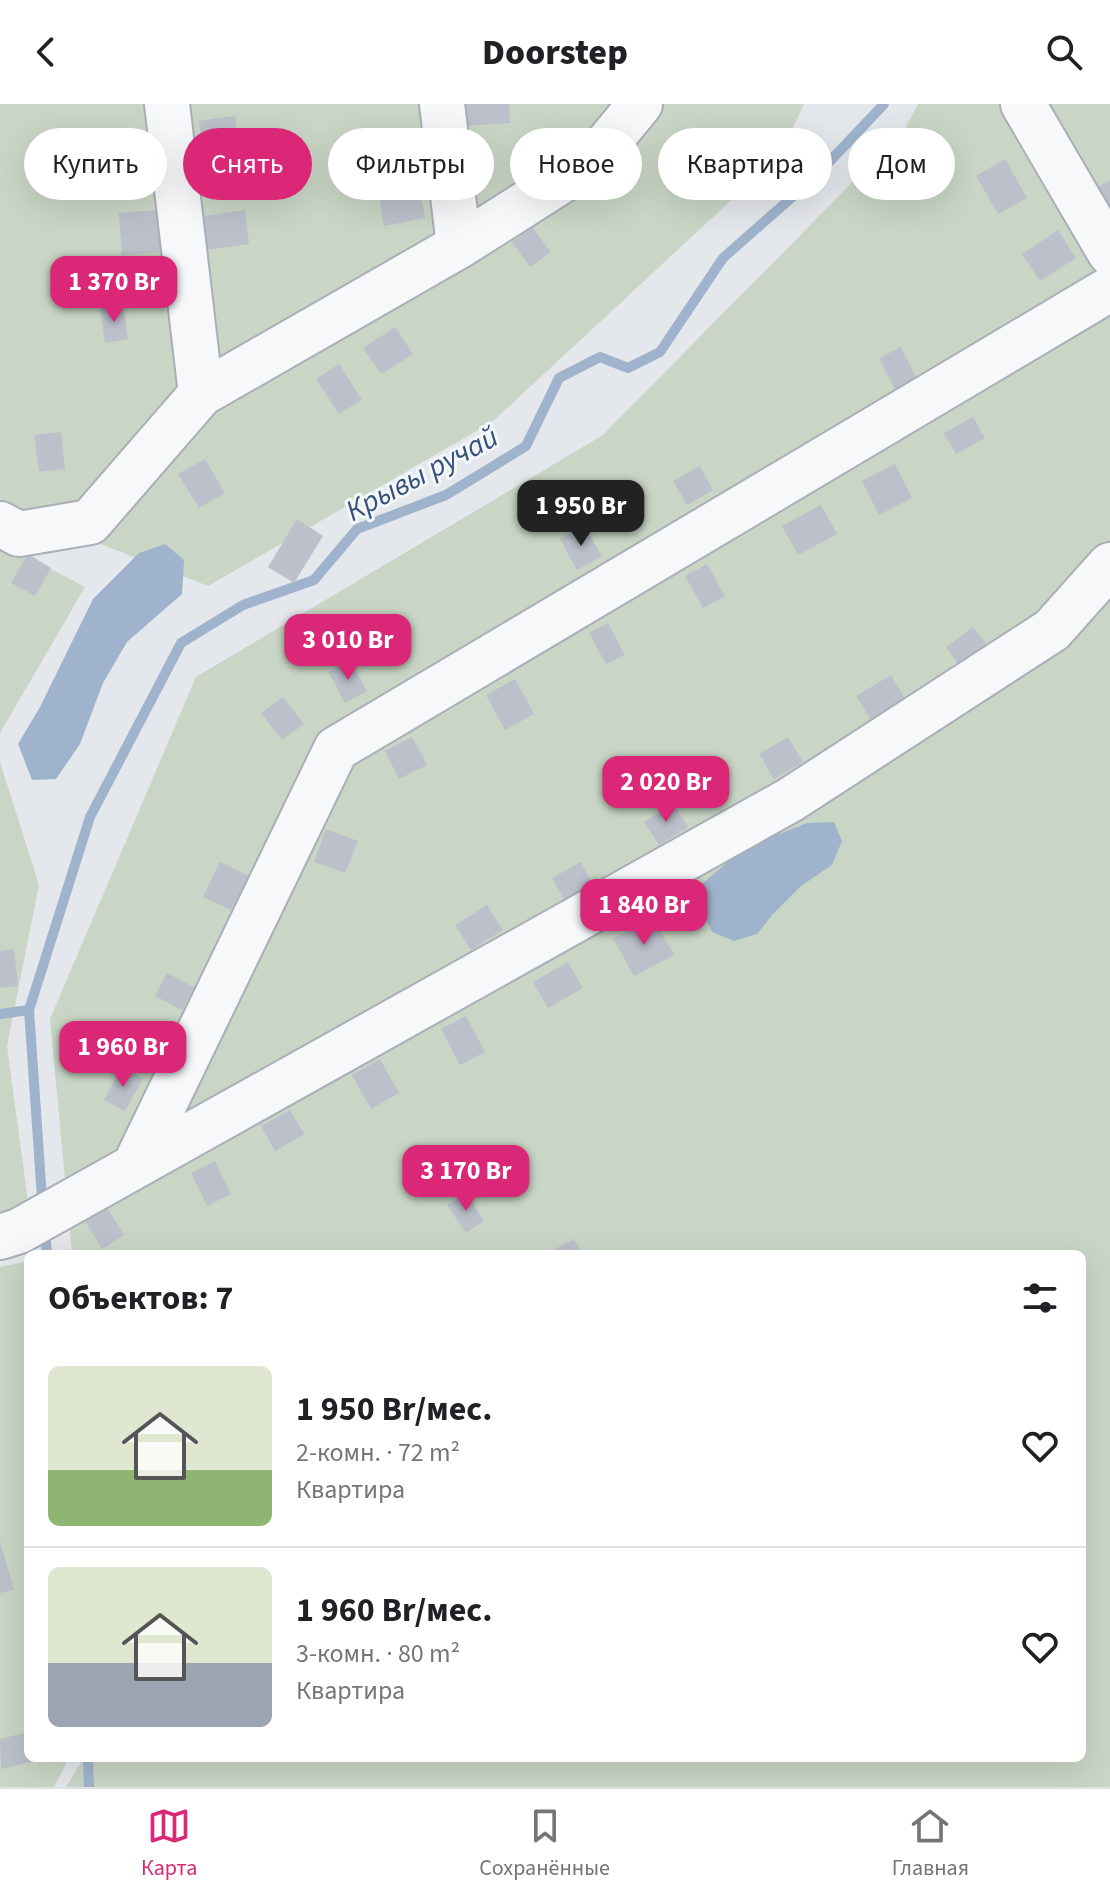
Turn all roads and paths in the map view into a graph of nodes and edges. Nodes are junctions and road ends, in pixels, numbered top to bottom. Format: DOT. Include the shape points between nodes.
graph roads {
  1 [pos="167,104"];
  2 [pos="442,104"];
  3 [pos="640,104"];
  4 [pos="1023,104"];
  5 [pos="459,246"];
  6 [pos="1110,253"];
  7 [pos="1110,289"];
  8 [pos="201,394"];
  9 [pos="0,524"];
  10 [pos="1110,565"];
  11 [pos="135,1165"];
  12 [pos="0,1237"];
  1 -- 8 [label="lane"];
  2 -- 5 [label="lane"];
  3 -- 5 [label="lane" via="593,161"];
  4 -- 6 [label="lane"];
  5 -- 8 [label="lane"];
  7 -- 11 [label="lane" via="336,749"];
  8 -- 9 [label="lane" via="90,522 19,534"];
  10 -- 11 [label="lane" via="1052,630 790,800"];
  11 -- 12 [label="lane"];
}
